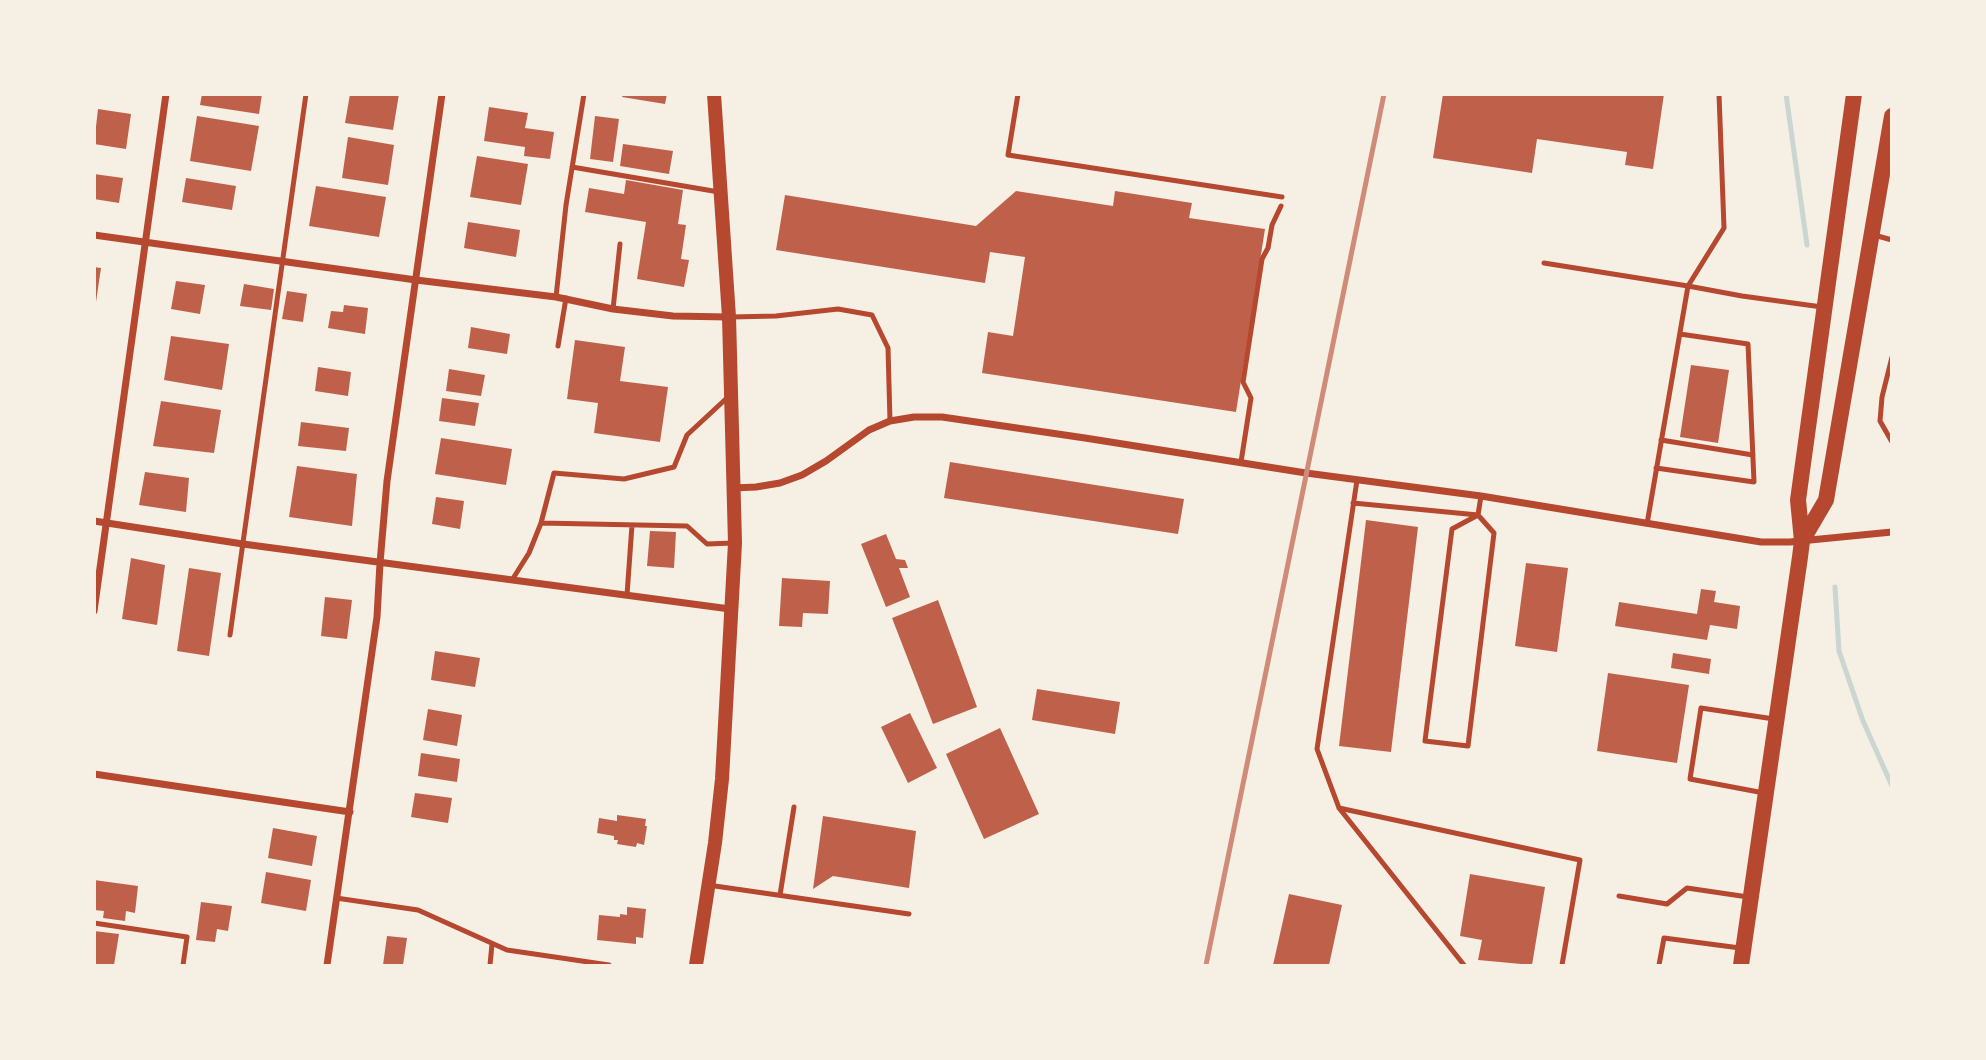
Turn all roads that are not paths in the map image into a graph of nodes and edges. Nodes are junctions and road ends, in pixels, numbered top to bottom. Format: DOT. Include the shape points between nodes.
graph roads {
  1 [pos="166,94"];
  2 [pos="306,94"];
  3 [pos="442,94"];
  4 [pos="584,94"];
  5 [pos="714,94"];
  6 [pos="1018,94"];
  7 [pos="1719,94"];
  8 [pos="1854,94"];
  9 [pos="1892,116"];
  10 [pos="572,167"];
  11 [pos="722,192"];
  12 [pos="1282,197"];
  13 [pos="1280,206"];
  14 [pos="1871,234"];
  15 [pos="94,235"];
  16 [pos="1892,240"];
  17 [pos="146,242"];
  18 [pos="620,244"];
  19 [pos="284,261"];
  20 [pos="1544,263"];
  21 [pos="416,280"];
  22 [pos="1688,286"];
  23 [pos="556,297"];
  24 [pos="566,299"];
  25 [pos="1825,307"];
  26 [pos="613,309"];
  27 [pos="729,317"];
  28 [pos="1680,334"];
  29 [pos="558,346"];
  30 [pos="1892,357"];
  31 [pos="732,393"];
  32 [pos="890,421"];
  33 [pos="1661,440"];
  34 [pos="1892,442"];
  35 [pos="1753,455"];
  36 [pos="1241,462"];
  37 [pos="1656,468"];
  38 [pos="1357,480"];
  39 [pos="733,488"];
  40 [pos="1481,496"];
  41 [pos="1353,503"];
  42 [pos="1478,515"];
  43 [pos="94,521"];
  44 [pos="107,522"];
  45 [pos="541,523"];
  46 [pos="1647,524"];
  47 [pos="632,525"];
  48 [pos="1889,533"];
  49 [pos="1802,541"];
  50 [pos="735,543"];
  51 [pos="243,544"];
  52 [pos="380,563"];
  53 [pos="512,580"];
  54 [pos="627,595"];
  55 [pos="730,609"];
  56 [pos="94,611"];
  57 [pos="230,635"];
  58 [pos="1777,719"];
  59 [pos="94,774"];
  60 [pos="1766,793"];
  61 [pos="794,807"];
  62 [pos="1339,808"];
  63 [pos="350,812"];
  64 [pos="708,885"];
  65 [pos="780,895"];
  66 [pos="1619,896"];
  67 [pos="1751,897"];
  68 [pos="336,898"];
  69 [pos="909,914"];
  70 [pos="94,923"];
  71 [pos="492,944"];
  72 [pos="1743,948"];
  73 [pos="183,965"];
  74 [pos="327,965"];
  75 [pos="490,965"];
  76 [pos="609,965"];
  77 [pos="696,965"];
  78 [pos="1464,965"];
  79 [pos="1562,965"];
  80 [pos="1658,965"];
  81 [pos="1741,965"];
  1 -- 17 [label="street"];
  2 -- 19 [label="lane"];
  3 -- 21 [label="street"];
  4 -- 10 [label="lane"];
  5 -- 11 [label="main road"];
  6 -- 12 [label="lane" via="1008,155"];
  7 -- 22 [label="lane" via="1724,228"];
  8 -- 25 [label="main road"];
  9 -- 14 [label="main road"];
  10 -- 11 [label="lane"];
  10 -- 23 [label="lane"];
  11 -- 27 [label="main road"];
  13 -- 36 [label="lane" via="1262,259 1243,382 1251,398"];
  14 -- 16 [label="lane"];
  14 -- 49 [label="main road" via="1826,500"];
  15 -- 17 [label="street"];
  17 -- 19 [label="street"];
  17 -- 44 [label="street"];
  18 -- 26 [label="lane"];
  19 -- 21 [label="street"];
  19 -- 51 [label="lane"];
  20 -- 22 [label="lane"];
  21 -- 23 [label="street"];
  21 -- 52 [label="street"];
  22 -- 25 [label="lane"];
  22 -- 28 [label="lane"];
  23 -- 24 [label="street"];
  24 -- 26 [label="street"];
  24 -- 29 [label="lane"];
  25 -- 49 [label="main road" via="1798,500"];
  26 -- 27 [label="street"];
  27 -- 31 [label="main road"];
  27 -- 32 [label="lane" via="838,309 872,315 888,348"];
  28 -- 33 [label="lane"];
  28 -- 35 [label="lane" via="1748,344"];
  30 -- 34 [label="lane" via="1880,421"];
  31 -- 39 [label="main road"];
  31 -- 45 [label="lane" via="687,435 674,467 624,480 554,473"];
  32 -- 36 [label="street" via="942,417"];
  32 -- 39 [label="street" via="802,475 780,483"];
  33 -- 35 [label="lane"];
  33 -- 37 [label="lane"];
  35 -- 37 [label="lane" via="1754,482"];
  36 -- 38 [label="street"];
  37 -- 46 [label="lane"];
  38 -- 40 [label="street"];
  38 -- 41 [label="lane"];
  39 -- 50 [label="main road"];
  40 -- 42 [label="lane"];
  40 -- 46 [label="street"];
  41 -- 42 [label="lane"];
  41 -- 62 [label="lane" via="1317,749"];
  42 -- 42 [label="lane" via="1452,529 1425,741 1468,746 1494,533"];
  43 -- 44 [label="street"];
  44 -- 51 [label="street"];
  44 -- 56 [label="street"];
  45 -- 47 [label="lane"];
  45 -- 53 [label="lane"];
  46 -- 49 [label="street" via="1766,543"];
  47 -- 50 [label="lane" via="687,526 707,544"];
  47 -- 54 [label="lane"];
  48 -- 49 [label="street"];
  49 -- 58 [label="main road"];
  50 -- 55 [label="main road"];
  51 -- 52 [label="street"];
  51 -- 57 [label="lane"];
  52 -- 53 [label="street"];
  52 -- 63 [label="street"];
  53 -- 54 [label="street"];
  54 -- 55 [label="street"];
  55 -- 64 [label="main road" via="722,779"];
  58 -- 60 [label="main road"];
  58 -- 60 [label="lane" via="1701,708 1689,779"];
  59 -- 63 [label="street"];
  60 -- 67 [label="main road"];
  61 -- 65 [label="lane"];
  62 -- 78 [label="lane"];
  62 -- 79 [label="lane" via="1580,860"];
  63 -- 68 [label="street"];
  64 -- 65 [label="lane"];
  64 -- 77 [label="main road"];
  65 -- 69 [label="lane"];
  66 -- 67 [label="lane" via="1667,904 1687,888"];
  67 -- 72 [label="main road"];
  68 -- 71 [label="lane" via="418,910"];
  68 -- 74 [label="street"];
  70 -- 73 [label="lane" via="187,937"];
  71 -- 75 [label="lane"];
  71 -- 76 [label="lane"];
  72 -- 80 [label="lane" via="1664,939"];
  72 -- 81 [label="main road"];
}
